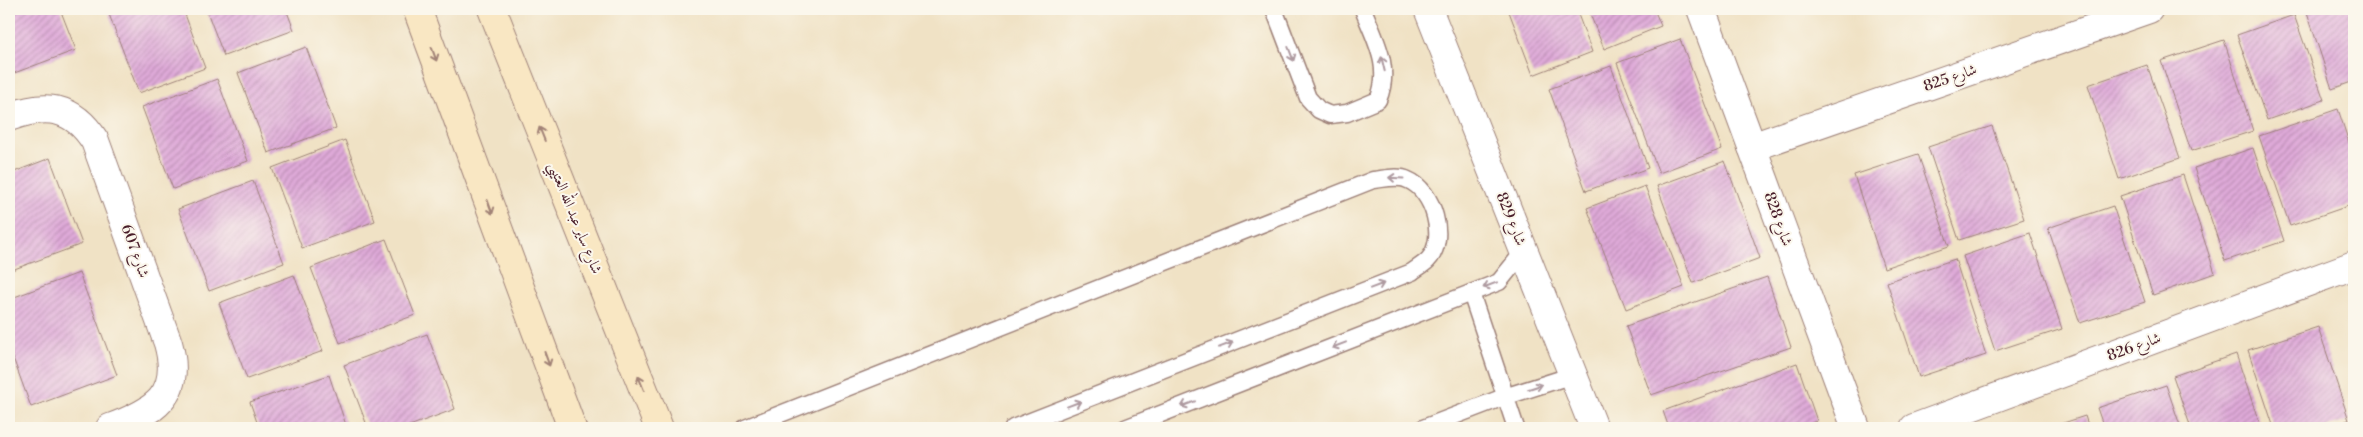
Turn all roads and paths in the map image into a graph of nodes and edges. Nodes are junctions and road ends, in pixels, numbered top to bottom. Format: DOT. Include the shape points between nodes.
graph roads {
  1 [pos="417,9"];
  2 [pos="492,9"];
  3 [pos="1274,9"];
  4 [pos="1363,9"];
  5 [pos="1428,9"];
  6 [pos="1701,9"];
  7 [pos="2149,9"];
  8 [pos="9,117"];
  9 [pos="1752,147"];
  10 [pos="1524,251"];
  11 [pos="2354,265"];
  12 [pos="1471,293"];
  13 [pos="1572,375"];
  14 [pos="1504,397"];
  15 [pos="772,423"];
  16 [pos="110,428"];
  17 [pos="572,428"];
  18 [pos="659,428"];
  19 [pos="745,428"];
  20 [pos="1012,428"];
  21 [pos="1126,428"];
  22 [pos="1423,428"];
  23 [pos="1516,428"];
  24 [pos="1594,428"];
  25 [pos="1856,428"];
  26 [pos="1914,428"];
  1 -- 17 [label="street, one-way"];
  18 -- 2 [label="street, شارع ساير عبد الله العتيبي, one-way"];
  3 -- 4 [label="lane, one-way" via="1308,98 1319,110 1330,115 1347,113 1378,100 1383,88 1382,57"];
  5 -- 10 [label="street, شارع 829"];
  6 -- 9 [label="street, شارع 828"];
  7 -- 9 [label="street, شارع 825"];
  8 -- 16 [label="street, شارع 607" via="35,108 50,108 76,119 87,129 95,141 168,343 173,371 163,399 139,418"];
  9 -- 25 [label="street, شارع 828"];
  10 -- 12 [label="lane, one-way" via="1498,282"];
  10 -- 13 [label="street, شارع 829"];
  11 -- 26 [label="street, شارع 826"];
  12 -- 14 [label="lane"];
  12 -- 21 [label="lane, one-way"];
  14 -- 13 [label="lane, one-way"];
  13 -- 24 [label="street, شارع 829"];
  14 -- 22 [label="lane"];
  14 -- 23 [label="lane"];
  15 -- 19 [label="lane"];
  20 -- 15 [label="lane, one-way" via="1412,272 1429,260 1436,242 1435,216 1422,189 1407,179 1373,180"];
}
